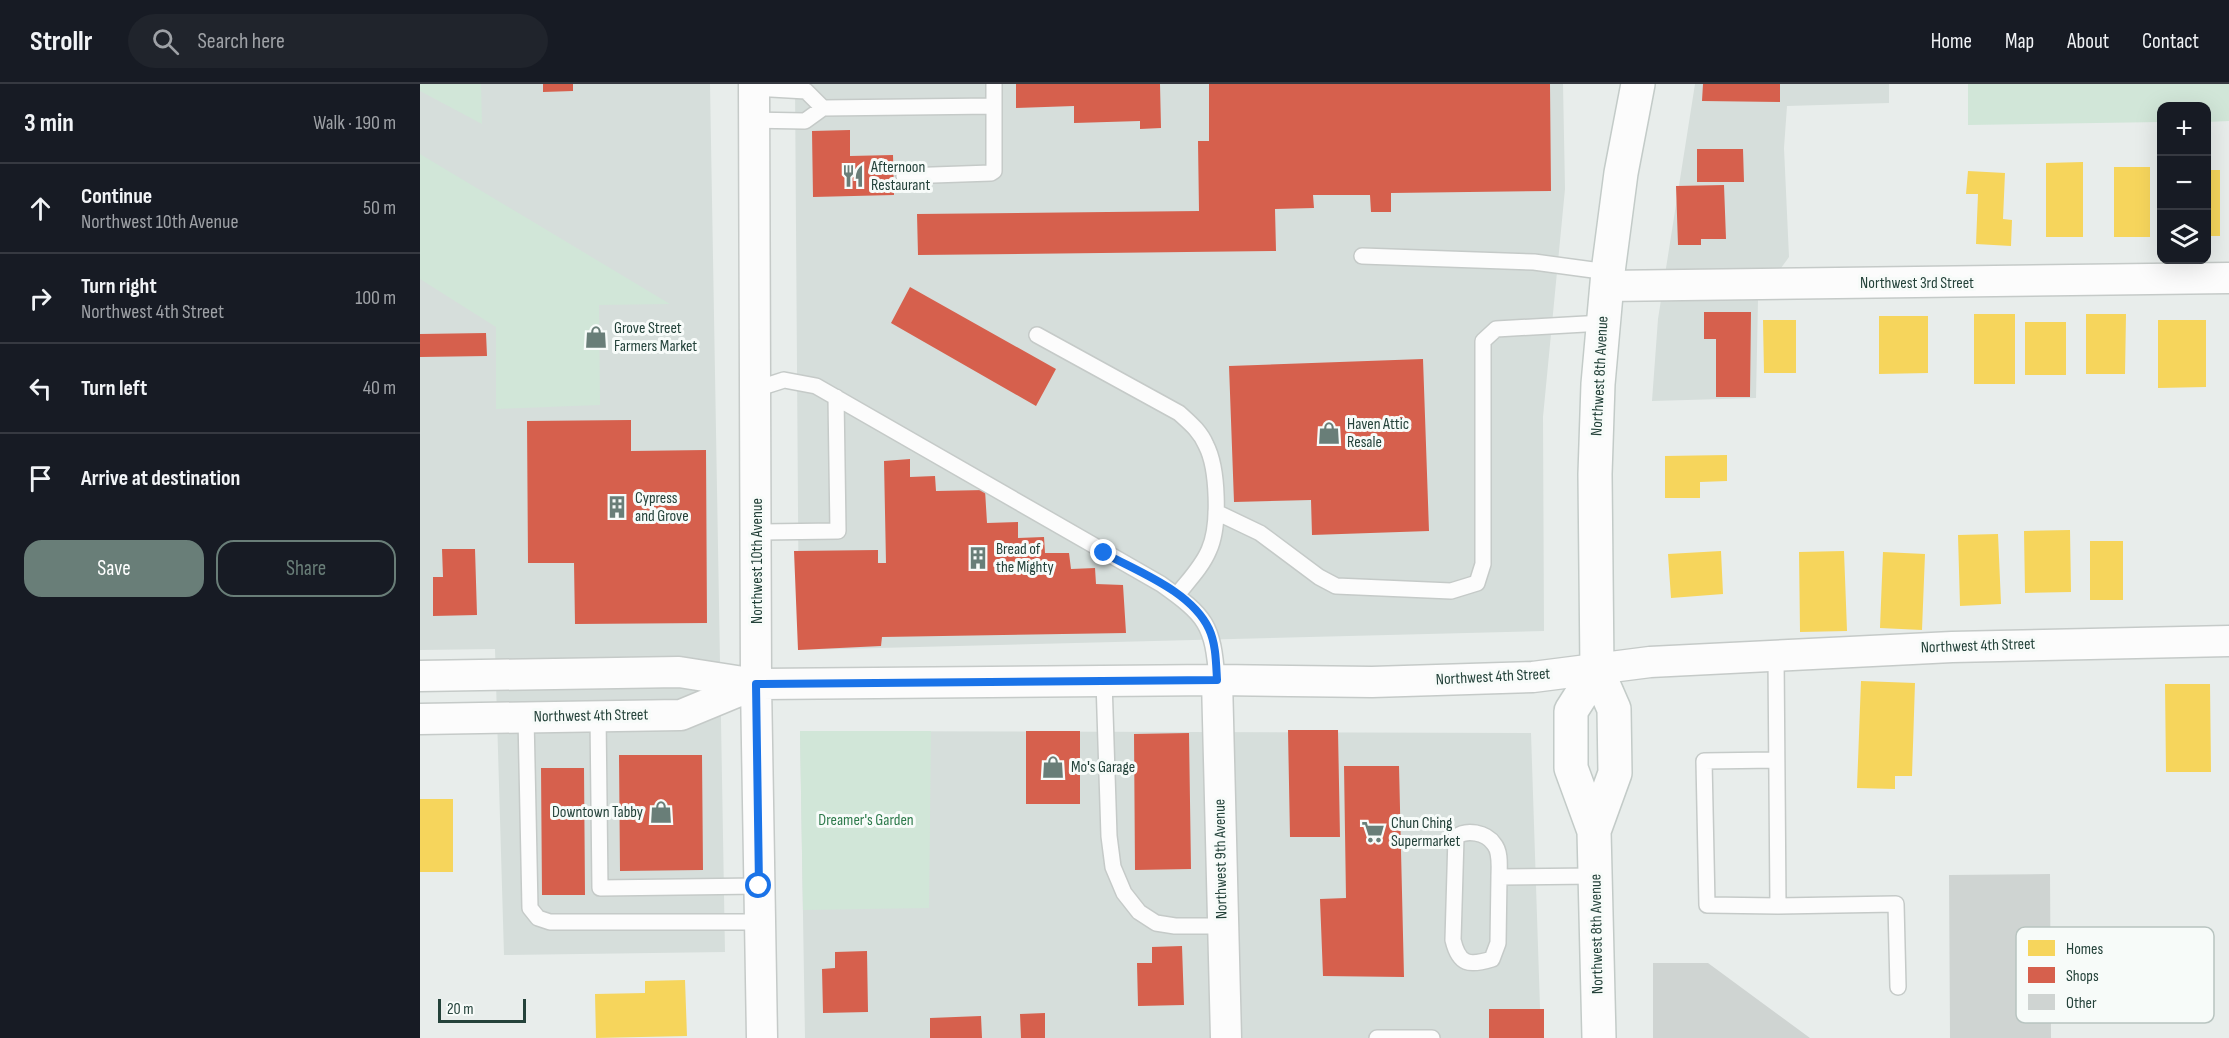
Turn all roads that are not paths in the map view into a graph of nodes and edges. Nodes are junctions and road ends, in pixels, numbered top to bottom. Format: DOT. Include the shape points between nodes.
graph roads {
  1 [pos="994,84"];
  2 [pos="1638,84"];
  3 [pos="754,86"];
  4 [pos="994,106"];
  5 [pos="823,108"];
  6 [pos="754,120"];
  7 [pos="904,176"];
  8 [pos="1362,256"];
  9 [pos="2229,278"];
  10 [pos="1607,279"];
  11 [pos="1603,323"];
  12 [pos="1037,335"];
  13 [pos="756,389"];
  14 [pos="836,397"];
  15 [pos="1216,512"];
  16 [pos="757,532"];
  17 [pos="1177,595"];
  18 [pos="2229,641"];
  19 [pos="1776,656"];
  20 [pos="1598,670"];
  21 [pos="517,675"];
  22 [pos="420,676"];
  23 [pos="1217,680"];
  24 [pos="1104,681"];
  25 [pos="756,684"];
  26 [pos="598,716"];
  27 [pos="526,717"];
  28 [pos="420,719"];
  29 [pos="1776,760"];
  30 [pos="1594,831"];
  31 [pos="1596,876"];
  32 [pos="1499,877"];
  33 [pos="759,886"];
  34 [pos="1778,906"];
  35 [pos="760,922"];
  36 [pos="1223,926"];
  37 [pos="1898,987"];
  38 [pos="762,1038"];
  39 [pos="1226,1038"];
  40 [pos="1377,1038"];
  41 [pos="1432,1038"];
  42 [pos="1599,1038"];
  1 -- 4 [label="lane"];
  2 -- 10 [label="main road, Northwest 8th Avenue"];
  3 -- 5 [label="lane" via="806,91"];
  3 -- 6 [label="street, Northwest 10th Avenue"];
  4 -- 5 [label="lane"];
  4 -- 7 [label="lane" via="994,171"];
  5 -- 6 [label="lane" via="804,121"];
  6 -- 13 [label="street, Northwest 10th Avenue"];
  8 -- 10 [label="lane" via="1534,262"];
  9 -- 10 [label="street, Northwest 3rd Street"];
  10 -- 11 [label="main road, Northwest 8th Avenue"];
  11 -- 15 [label="lane" via="1496,329 1483,341 1483,564 1477,583 1451,591 1336,586 1319,578 1260,533"];
  11 -- 20 [label="main road, Northwest 8th Avenue" via="1595,474"];
  12 -- 15 [label="lane" via="1179,413 1196,428 1207,446"];
  13 -- 14 [label="lane" via="783,380 816,387"];
  13 -- 16 [label="street, Northwest 10th Avenue"];
  14 -- 16 [label="lane" via="838,531"];
  14 -- 17 [label="lane"];
  15 -- 17 [label="lane" via="1210,550"];
  16 -- 25 [label="street, Northwest 10th Avenue"];
  17 -- 23 [label="lane" via="1201,616 1210,631"];
  18 -- 19 [label="street, Northwest 4th Street" via="2089,642"];
  19 -- 20 [label="street, Northwest 4th Street" via="1650,662"];
  19 -- 29 [label="lane"];
  20 -- 23 [label="street, Northwest 4th Street" via="1533,677 1372,682"];
  20 -- 30 [label="main road, Northwest 8th Avenue" via="1614,709 1616,773"];
  20 -- 30 [label="main road, Northwest 8th Avenue" via="1571,711 1571,768"];
  21 -- 22 [label="street, Northwest 4th Street"];
  21 -- 25 [label="street, Northwest 4th Street" via="679,672"];
  21 -- 27 [label="street"];
  23 -- 24 [label="street, Northwest 4th Street"];
  23 -- 36 [label="street, Northwest 9th Avenue"];
  24 -- 25 [label="street, Northwest 4th Street"];
  24 -- 36 [label="lane" via="1108,836 1113,867 1124,893 1139,912 1156,923"];
  25 -- 26 [label="street, Northwest 4th Street" via="681,715"];
  25 -- 33 [label="street, Northwest 10th Avenue"];
  26 -- 27 [label="street, Northwest 4th Street"];
  26 -- 33 [label="lane" via="600,888"];
  27 -- 28 [label="street, Northwest 4th Street"];
  27 -- 35 [label="lane" via="530,908 538,918 550,922"];
  29 -- 34 [label="lane"];
  29 -- 34 [label="lane" via="1704,761 1707,906"];
  30 -- 31 [label="main road, Northwest 8th Avenue"];
  31 -- 32 [label="lane"];
  31 -- 42 [label="main road, Northwest 8th Avenue"];
  32 -- 32 [label="lane" via="1498,943 1492,958 1466,962 1457,954 1453,940 1456,837 1471,832 1494,844 1499,855"];
  33 -- 35 [label="street, Northwest 10th Avenue"];
  34 -- 37 [label="lane" via="1896,904"];
  35 -- 38 [label="street, Northwest 10th Avenue"];
  36 -- 39 [label="street, Northwest 9th Avenue"];
  40 -- 41 [label="lane"];
}
